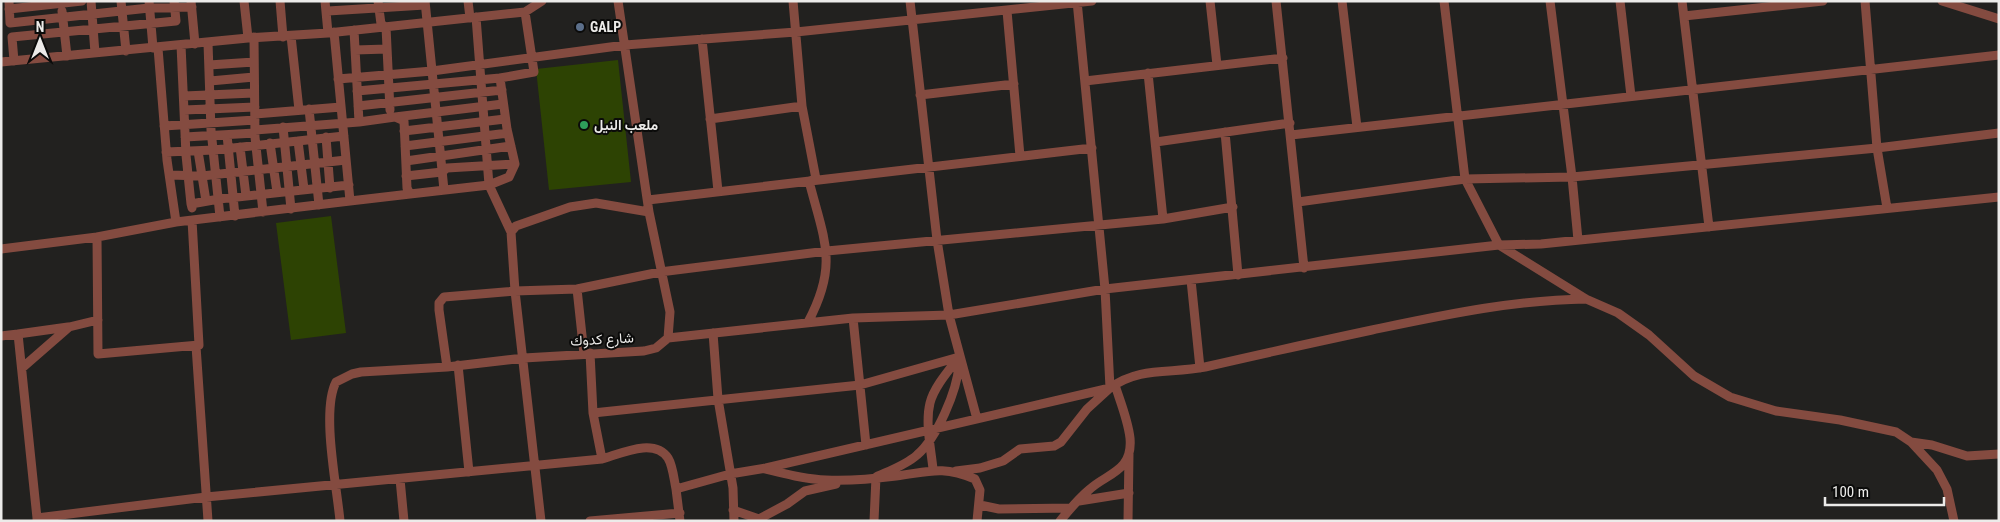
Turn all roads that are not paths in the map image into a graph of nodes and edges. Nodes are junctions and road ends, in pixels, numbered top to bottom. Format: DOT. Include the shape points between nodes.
graph roads {
  1 [pos="82,1"];
  2 [pos="91,1"];
  3 [pos="244,1"];
  4 [pos="280,1"];
  5 [pos="325,1"];
  6 [pos="468,1"];
  7 [pos="542,1"];
  8 [pos="618,1"];
  9 [pos="794,1"];
  10 [pos="910,1"];
  11 [pos="1092,1"];
  12 [pos="1210,1"];
  13 [pos="1276,1"];
  14 [pos="1342,1"];
  15 [pos="1444,1"];
  16 [pos="1550,1"];
  17 [pos="1620,1"];
  18 [pos="1682,1"];
  19 [pos="1823,1"];
  20 [pos="1865,1"];
  21 [pos="1942,1"];
  22 [pos="61,2"];
  23 [pos="1077,2"];
  24 [pos="425,3"];
  25 [pos="33,4"];
  26 [pos="174,4"];
  27 [pos="191,4"];
  28 [pos="9,5"];
  29 [pos="149,5"];
  30 [pos="378,5"];
  31 [pos="122,6"];
  32 [pos="529,7"];
  33 [pos="328,11"];
  34 [pos="1007,11"];
  35 [pos="92,14"];
  36 [pos="1684,16"];
  37 [pos="63,17"];
  38 [pos="473,18"];
  39 [pos="1999,19"];
  40 [pos="36,20"];
  41 [pos="912,21"];
  42 [pos="427,22"];
  43 [pos="151,24"];
  44 [pos="124,26"];
  45 [pos="386,27"];
  46 [pos="93,29"];
  47 [pos="354,30"];
  48 [pos="64,32"];
  49 [pos="796,32"];
  50 [pos="331,33"];
  51 [pos="287,36"];
  52 [pos="251,38"];
  53 [pos="702,39"];
  54 [pos="208,43"];
  55 [pos="195,44"];
  56 [pos="625,45"];
  57 [pos="181,46"];
  58 [pos="155,48"];
  59 [pos="387,49"];
  60 [pos="355,50"];
  61 [pos="126,51"];
  62 [pos="96,54"];
  63 [pos="1999,55"];
  64 [pos="66,56"];
  65 [pos="532,58"];
  66 [pos="1283,58"];
  67 [pos="14,61"];
  68 [pos="1,62"];
  69 [pos="254,62"];
  70 [pos="1217,64"];
  71 [pos="209,65"];
  72 [pos="480,65"];
  73 [pos="1871,68"];
  74 [pos="432,71"];
  75 [pos="1148,73"];
  76 [pos="388,76"];
  77 [pos="254,77"];
  78 [pos="338,78"];
  79 [pos="500,78"];
  80 [pos="356,79"];
  81 [pos="481,80"];
  82 [pos="210,81"];
  83 [pos="1085,81"];
  84 [pos="433,84"];
  85 [pos="1014,84"];
  86 [pos="1693,88"];
  87 [pos="389,89"];
  88 [pos="502,90"];
  89 [pos="357,91"];
  90 [pos="254,93"];
  91 [pos="482,94"];
  92 [pos="920,95"];
  93 [pos="184,96"];
  94 [pos="210,96"];
  95 [pos="1630,96"];
  96 [pos="435,98"];
  97 [pos="390,104"];
  98 [pos="503,104"];
  99 [pos="1562,105"];
  100 [pos="341,106"];
  101 [pos="358,106"];
  102 [pos="483,106"];
  103 [pos="802,106"];
  104 [pos="210,109"];
  105 [pos="184,110"];
  106 [pos="304,110"];
  107 [pos="436,112"];
  108 [pos="1456,115"];
  109 [pos="393,117"];
  110 [pos="505,118"];
  111 [pos="710,119"];
  112 [pos="255,121"];
  113 [pos="343,122"];
  114 [pos="358,122"];
  115 [pos="484,122"];
  116 [pos="211,123"];
  117 [pos="1290,123"];
  118 [pos="184,124"];
  119 [pos="311,124"];
  120 [pos="164,126"];
  121 [pos="283,127"];
  122 [pos="1357,127"];
  123 [pos="438,128"];
  124 [pos="404,132"];
  125 [pos="1225,132"];
  126 [pos="508,133"];
  127 [pos="1999,133"];
  128 [pos="227,135"];
  129 [pos="1291,135"];
  130 [pos="344,136"];
  131 [pos="212,137"];
  132 [pos="485,137"];
  133 [pos="185,138"];
  134 [pos="326,138"];
  135 [pos="312,139"];
  136 [pos="298,140"];
  137 [pos="284,142"];
  138 [pos="1156,142"];
  139 [pos="270,143"];
  140 [pos="439,143"];
  141 [pos="256,145"];
  142 [pos="405,146"];
  143 [pos="511,146"];
  144 [pos="240,147"];
  145 [pos="228,148"];
  146 [pos="1092,148"];
  147 [pos="1877,148"];
  148 [pos="214,150"];
  149 [pos="198,151"];
  150 [pos="486,151"];
  151 [pos="166,152"];
  152 [pos="186,152"];
  153 [pos="440,155"];
  154 [pos="1020,156"];
  155 [pos="346,160"];
  156 [pos="406,161"];
  157 [pos="330,162"];
  158 [pos="315,164"];
  159 [pos="515,164"];
  160 [pos="1703,164"];
  161 [pos="300,165"];
  162 [pos="487,166"];
  163 [pos="930,166"];
  164 [pos="287,167"];
  165 [pos="273,168"];
  166 [pos="258,170"];
  167 [pos="243,172"];
  168 [pos="442,172"];
  169 [pos="230,173"];
  170 [pos="216,174"];
  171 [pos="170,175"];
  172 [pos="189,176"];
  173 [pos="202,176"];
  174 [pos="406,176"];
  175 [pos="1572,177"];
  176 [pos="1465,180"];
  177 [pos="809,181"];
  178 [pos="349,185"];
  179 [pos="489,185"];
  180 [pos="317,188"];
  181 [pos="330,188"];
  182 [pos="188,189"];
  183 [pos="304,189"];
  184 [pos="171,190"];
  185 [pos="444,190"];
  186 [pos="290,191"];
  187 [pos="718,191"];
  188 [pos="276,192"];
  189 [pos="261,194"];
  190 [pos="410,194"];
  191 [pos="246,196"];
  192 [pos="1999,197"];
  193 [pos="233,198"];
  194 [pos="218,199"];
  195 [pos="648,200"];
  196 [pos="206,201"];
  197 [pos="350,201"];
  198 [pos="1298,202"];
  199 [pos="319,205"];
  200 [pos="1233,207"];
  201 [pos="1887,208"];
  202 [pos="291,209"];
  203 [pos="263,212"];
  204 [pos="649,212"];
  205 [pos="235,216"];
  206 [pos="220,218"];
  207 [pos="1163,218"];
  208 [pos="192,220"];
  209 [pos="176,222"];
  210 [pos="1098,225"];
  211 [pos="1709,227"];
  212 [pos="511,232"];
  213 [pos="97,238"];
  214 [pos="937,240"];
  215 [pos="1578,240"];
  216 [pos="1499,245"];
  217 [pos="1,249"];
  218 [pos="827,251"];
  219 [pos="1304,268"];
  220 [pos="660,272"];
  221 [pos="1238,275"];
  222 [pos="1191,280"];
  223 [pos="578,289"];
  224 [pos="1105,289"];
  225 [pos="515,291"];
  226 [pos="1586,299"];
  227 [pos="949,315"];
  228 [pos="853,318"];
  229 [pos="98,320"];
  230 [pos="808,322"];
  231 [pos="69,327"];
  232 [pos="713,333"];
  233 [pos="18,334"];
  234 [pos="1,336"];
  235 [pos="668,338"];
  236 [pos="196,346"];
  237 [pos="587,354"];
  238 [pos="959,357"];
  239 [pos="524,358"];
  240 [pos="458,365"];
  241 [pos="446,366"];
  242 [pos="22,368"];
  243 [pos="1200,368"];
  244 [pos="860,385"];
  245 [pos="1113,387"];
  246 [pos="718,399"];
  247 [pos="593,412"];
  248 [pos="977,419"];
  249 [pos="931,433"];
  250 [pos="1910,442"];
  251 [pos="866,445"];
  252 [pos="1129,452"];
  253 [pos="1999,454"];
  254 [pos="602,459"];
  255 [pos="535,467"];
  256 [pos="763,469"];
  257 [pos="933,469"];
  258 [pos="956,471"];
  259 [pos="469,472"];
  260 [pos="730,474"];
  261 [pos="876,478"];
  262 [pos="400,479"];
  263 [pos="856,479"];
  264 [pos="337,485"];
  265 [pos="676,489"];
  266 [pos="1129,493"];
  267 [pos="206,498"];
  268 [pos="1078,501"];
  269 [pos="980,505"];
  270 [pos="1071,508"];
  271 [pos="733,510"];
  272 [pos="680,517"];
  273 [pos="37,520"];
  274 [pos="761,520"];
  275 [pos="208,521"];
  276 [pos="340,521"];
  277 [pos="404,521"];
  278 [pos="541,521"];
  279 [pos="590,521"];
  280 [pos="734,521"];
  281 [pos="874,521"];
  282 [pos="977,521"];
  283 [pos="1060,521"];
  284 [pos="1128,521"];
  285 [pos="1954,521"];
  1 -- 22 [label="street"];
  2 -- 35 [label="street"];
  3 -- 52 [label="street"];
  4 -- 51 [label="street"];
  5 -- 33 [label="street"];
  6 -- 38 [label="street"];
  7 -- 32 [label="street"];
  8 -- 56 [label="street"];
  9 -- 49 [label="street"];
  10 -- 41 [label="street"];
  11 -- 23 [label="street"];
  12 -- 70 [label="street"];
  13 -- 66 [label="street"];
  14 -- 122 [label="street"];
  15 -- 108 [label="street"];
  16 -- 99 [label="street"];
  17 -- 95 [label="street"];
  18 -- 36 [label="street"];
  19 -- 36 [label="street"];
  20 -- 73 [label="street"];
  21 -- 39 [label="street"];
  22 -- 25 [label="street"];
  22 -- 37 [label="street"];
  23 -- 34 [label="street"];
  23 -- 83 [label="street"];
  24 -- 30 [label="street"];
  24 -- 42 [label="street"];
  25 -- 28 [label="street"];
  25 -- 40 [label="street"];
  26 -- 27 [label="street"];
  26 -- 29 [label="street"];
  26 -- 43 [label="street" via="176,21"];
  27 -- 55 [label="street"];
  28 -- 40 [label="street" via="10,23"];
  29 -- 31 [label="street"];
  29 -- 43 [label="street"];
  30 -- 33 [label="street"];
  30 -- 45 [label="street" via="381,24"];
  31 -- 35 [label="street"];
  31 -- 44 [label="street"];
  32 -- 38 [label="street"];
  32 -- 65 [label="street"];
  33 -- 50 [label="street"];
  34 -- 41 [label="street"];
  34 -- 85 [label="street"];
  35 -- 37 [label="street"];
  35 -- 46 [label="street"];
  36 -- 86 [label="street"];
  37 -- 40 [label="street"];
  37 -- 48 [label="street"];
  38 -- 42 [label="street"];
  38 -- 72 [label="street"];
  41 -- 49 [label="street"];
  41 -- 92 [label="street"];
  42 -- 45 [label="street"];
  42 -- 74 [label="street"];
  43 -- 44 [label="street"];
  43 -- 58 [label="street"];
  44 -- 46 [label="street"];
  44 -- 61 [label="street"];
  45 -- 47 [label="street"];
  45 -- 59 [label="street"];
  46 -- 48 [label="street"];
  46 -- 62 [label="street"];
  47 -- 50 [label="street"];
  47 -- 60 [label="street"];
  48 -- 64 [label="street"];
  48 -- 67 [label="street" via="12,37"];
  49 -- 53 [label="street"];
  49 -- 103 [label="street"];
  50 -- 51 [label="street"];
  50 -- 78 [label="street"];
  51 -- 52 [label="street"];
  51 -- 106 [label="street"];
  52 -- 54 [label="street"];
  52 -- 69 [label="street"];
  53 -- 56 [label="street"];
  53 -- 111 [label="street"];
  54 -- 55 [label="street"];
  54 -- 71 [label="street"];
  55 -- 57 [label="street"];
  56 -- 65 [label="street"];
  56 -- 195 [label="street"];
  57 -- 58 [label="street"];
  57 -- 93 [label="street"];
  58 -- 61 [label="street"];
  58 -- 120 [label="street"];
  59 -- 60 [label="street"];
  59 -- 76 [label="street"];
  60 -- 80 [label="street"];
  61 -- 62 [label="street"];
  62 -- 64 [label="street"];
  63 -- 73 [label="street"];
  64 -- 67 [label="street"];
  65 -- 72 [label="street"];
  65 -- 79 [label="street" via="534,72"];
  66 -- 70 [label="street"];
  66 -- 117 [label="street"];
  67 -- 68 [label="street"];
  69 -- 71 [label="street"];
  69 -- 77 [label="street"];
  70 -- 75 [label="street"];
  71 -- 82 [label="street"];
  72 -- 74 [label="street"];
  72 -- 81 [label="street"];
  73 -- 86 [label="street"];
  73 -- 147 [label="street"];
  74 -- 76 [label="street"];
  74 -- 84 [label="street"];
  75 -- 83 [label="street"];
  75 -- 138 [label="street"];
  76 -- 80 [label="street"];
  76 -- 87 [label="street"];
  77 -- 82 [label="street"];
  77 -- 90 [label="street"];
  78 -- 80 [label="street"];
  78 -- 100 [label="street"];
  79 -- 81 [label="street"];
  79 -- 88 [label="street"];
  80 -- 89 [label="street"];
  81 -- 84 [label="street"];
  81 -- 91 [label="street"];
  82 -- 94 [label="street"];
  83 -- 146 [label="street"];
  84 -- 87 [label="street"];
  84 -- 96 [label="street"];
  85 -- 92 [label="street"];
  85 -- 154 [label="street"];
  86 -- 95 [label="street"];
  86 -- 160 [label="street"];
  87 -- 89 [label="street"];
  87 -- 97 [label="street"];
  88 -- 91 [label="street"];
  88 -- 98 [label="street"];
  89 -- 101 [label="street"];
  90 -- 94 [label="street"];
  90 -- 112 [label="street"];
  91 -- 96 [label="street"];
  91 -- 102 [label="street"];
  92 -- 163 [label="street"];
  93 -- 94 [label="street"];
  93 -- 105 [label="street"];
  94 -- 104 [label="street"];
  95 -- 99 [label="street"];
  96 -- 97 [label="street"];
  96 -- 107 [label="street"];
  97 -- 101 [label="street"];
  97 -- 109 [label="street"];
  98 -- 102 [label="street"];
  98 -- 110 [label="street"];
  99 -- 108 [label="street"];
  99 -- 175 [label="street"];
  100 -- 106 [label="street"];
  100 -- 113 [label="street"];
  101 -- 114 [label="street"];
  102 -- 107 [label="street"];
  102 -- 115 [label="street"];
  103 -- 111 [label="street"];
  103 -- 177 [label="street" via="816,179"];
  104 -- 105 [label="street"];
  104 -- 112 [label="street"];
  104 -- 116 [label="street"];
  105 -- 118 [label="street"];
  106 -- 112 [label="street"];
  106 -- 119 [label="street"];
  107 -- 109 [label="street"];
  107 -- 123 [label="street"];
  108 -- 122 [label="street"];
  108 -- 176 [label="street"];
  109 -- 114 [label="street"];
  109 -- 124 [label="street" via="404,121"];
  110 -- 115 [label="street"];
  110 -- 126 [label="street"];
  111 -- 187 [label="street"];
  112 -- 116 [label="street"];
  112 -- 121 [label="street"];
  112 -- 128 [label="street"];
  112 -- 141 [label="street"];
  113 -- 114 [label="street"];
  113 -- 119 [label="street"];
  113 -- 130 [label="street"];
  115 -- 123 [label="street"];
  115 -- 132 [label="street"];
  116 -- 118 [label="street"];
  116 -- 131 [label="street"];
  117 -- 125 [label="street"];
  117 -- 129 [label="street"];
  118 -- 120 [label="street"];
  118 -- 133 [label="street"];
  119 -- 121 [label="street"];
  119 -- 135 [label="street"];
  120 -- 151 [label="street"];
  121 -- 137 [label="street"];
  122 -- 129 [label="street"];
  123 -- 124 [label="street"];
  123 -- 140 [label="street"];
  124 -- 142 [label="street"];
  125 -- 138 [label="street"];
  125 -- 200 [label="street"];
  126 -- 132 [label="street"];
  126 -- 143 [label="street"];
  127 -- 147 [label="street"];
  128 -- 131 [label="street"];
  128 -- 145 [label="street"];
  129 -- 198 [label="street"];
  130 -- 134 [label="street"];
  130 -- 155 [label="street"];
  131 -- 133 [label="street"];
  131 -- 148 [label="street"];
  132 -- 140 [label="street"];
  132 -- 150 [label="street"];
  133 -- 152 [label="street"];
  134 -- 135 [label="street"];
  134 -- 157 [label="street"];
  135 -- 136 [label="street"];
  135 -- 158 [label="street"];
  136 -- 137 [label="street"];
  136 -- 161 [label="street"];
  137 -- 139 [label="street"];
  137 -- 164 [label="street"];
  138 -- 207 [label="street"];
  139 -- 141 [label="street"];
  139 -- 165 [label="street"];
  140 -- 142 [label="street"];
  140 -- 153 [label="street"];
  141 -- 144 [label="street"];
  141 -- 166 [label="street"];
  142 -- 156 [label="street"];
  143 -- 150 [label="street"];
  143 -- 159 [label="street"];
  144 -- 145 [label="street"];
  144 -- 167 [label="street"];
  145 -- 148 [label="street"];
  145 -- 169 [label="street"];
  146 -- 154 [label="street"];
  146 -- 210 [label="street"];
  147 -- 160 [label="street"];
  147 -- 201 [label="street"];
  148 -- 149 [label="street"];
  148 -- 170 [label="street"];
  149 -- 152 [label="street"];
  149 -- 173 [label="street"];
  150 -- 153 [label="street"];
  150 -- 162 [label="street"];
  151 -- 152 [label="street"];
  151 -- 171 [label="street"];
  152 -- 172 [label="street"];
  153 -- 156 [label="street"];
  153 -- 168 [label="street"];
  154 -- 163 [label="street"];
  155 -- 157 [label="street"];
  155 -- 178 [label="street"];
  156 -- 174 [label="street"];
  157 -- 158 [label="street"];
  157 -- 181 [label="street"];
  158 -- 161 [label="street"];
  158 -- 180 [label="street"];
  159 -- 162 [label="street"];
  159 -- 179 [label="street" via="509,177"];
  160 -- 175 [label="street"];
  160 -- 211 [label="street"];
  161 -- 164 [label="street"];
  161 -- 183 [label="street"];
  162 -- 168 [label="street" via="447,168"];
  162 -- 179 [label="street"];
  163 -- 177 [label="street"];
  163 -- 214 [label="street"];
  164 -- 165 [label="street"];
  164 -- 186 [label="street"];
  165 -- 166 [label="street"];
  165 -- 188 [label="street"];
  166 -- 167 [label="street"];
  166 -- 189 [label="street"];
  167 -- 169 [label="street"];
  167 -- 191 [label="street"];
  168 -- 174 [label="street"];
  168 -- 185 [label="street"];
  169 -- 170 [label="street"];
  169 -- 193 [label="street"];
  170 -- 173 [label="street"];
  170 -- 194 [label="street"];
  171 -- 172 [label="street"];
  171 -- 184 [label="street"];
  172 -- 173 [label="street"];
  172 -- 182 [label="street"];
  173 -- 196 [label="street"];
  174 -- 190 [label="street"];
  175 -- 176 [label="street"];
  175 -- 215 [label="street"];
  176 -- 198 [label="street"];
  176 -- 216 [label="street"];
  177 -- 187 [label="street"];
  177 -- 218 [label="street"];
  178 -- 181 [label="street"];
  178 -- 197 [label="street"];
  179 -- 185 [label="street"];
  179 -- 212 [label="street"];
  180 -- 181 [label="street"];
  180 -- 183 [label="street"];
  180 -- 199 [label="street"];
  182 -- 184 [label="street"];
  182 -- 196 [label="street" via="192,206"];
  183 -- 186 [label="street"];
  184 -- 209 [label="street"];
  185 -- 190 [label="street"];
  186 -- 188 [label="street"];
  186 -- 202 [label="street"];
  187 -- 195 [label="street"];
  188 -- 189 [label="street"];
  189 -- 191 [label="street"];
  189 -- 203 [label="street"];
  190 -- 197 [label="street"];
  191 -- 193 [label="street"];
  192 -- 201 [label="street"];
  193 -- 194 [label="street"];
  193 -- 205 [label="street"];
  194 -- 196 [label="street"];
  194 -- 206 [label="street"];
  195 -- 204 [label="street"];
  197 -- 199 [label="street"];
  198 -- 219 [label="street"];
  199 -- 202 [label="street"];
  200 -- 207 [label="street"];
  200 -- 221 [label="street"];
  201 -- 211 [label="street"];
  202 -- 203 [label="street"];
  203 -- 205 [label="street"];
  204 -- 212 [label="street" via="596,203 570,207 516,226"];
  204 -- 220 [label="street"];
  205 -- 206 [label="street"];
  206 -- 208 [label="street"];
  207 -- 210 [label="street"];
  208 -- 209 [label="street"];
  208 -- 236 [label="street" via="199,345"];
  209 -- 213 [label="street"];
  210 -- 214 [label="street"];
  210 -- 224 [label="street"];
  211 -- 215 [label="street"];
  212 -- 225 [label="street"];
  213 -- 217 [label="street"];
  213 -- 229 [label="street"];
  214 -- 218 [label="street"];
  214 -- 227 [label="street"];
  215 -- 216 [label="street"];
  216 -- 219 [label="street"];
  216 -- 226 [label="street"];
  218 -- 220 [label="street"];
  218 -- 230 [label="street" via="827,273"];
  219 -- 221 [label="street"];
  220 -- 223 [label="street"];
  220 -- 235 [label="street" via="670,312"];
  221 -- 222 [label="street"];
  222 -- 224 [label="street"];
  222 -- 243 [label="street"];
  223 -- 225 [label="street"];
  223 -- 237 [label="street"];
  224 -- 227 [label="street"];
  224 -- 245 [label="street"];
  225 -- 239 [label="street"];
  225 -- 241 [label="street" via="444,297 439,303 439,310"];
  226 -- 243 [label="street" via="1541,300 1472,309"];
  226 -- 250 [label="street" via="1618,313 1649,335 1694,376 1730,397 1776,411 1896,432"];
  227 -- 228 [label="street"];
  227 -- 238 [label="street"];
  228 -- 230 [label="street"];
  228 -- 244 [label="street"];
  229 -- 231 [label="street"];
  229 -- 236 [label="street" via="98,354"];
  230 -- 232 [label="street"];
  231 -- 233 [label="street"];
  231 -- 242 [label="street"];
  232 -- 235 [label="street"];
  232 -- 246 [label="street"];
  233 -- 234 [label="street"];
  233 -- 242 [label="street"];
  235 -- 237 [label="street, شارع كدوك" via="656,348 644,351"];
  236 -- 267 [label="street"];
  237 -- 239 [label="street, شارع كدوك"];
  237 -- 247 [label="street"];
  238 -- 244 [label="street"];
  238 -- 248 [label="street"];
  238 -- 249 [label="street" via="951,401"];
  238 -- 249 [label="street" via="930,403"];
  239 -- 240 [label="street, شارع كدوك"];
  239 -- 255 [label="street"];
  240 -- 241 [label="street, شارع كدوك"];
  240 -- 259 [label="street"];
  241 -- 264 [label="street, شارع كدوك" via="361,372 336,382 330,401 330,422"];
  242 -- 273 [label="street"];
  243 -- 245 [label="street" via="1139,374 1123,378"];
  244 -- 246 [label="street"];
  244 -- 251 [label="street"];
  245 -- 248 [label="street"];
  245 -- 252 [label="street" via="1130,437"];
  245 -- 258 [label="street" via="1087,409 1061,442 1054,446 1020,449 1003,460 980,468"];
  246 -- 247 [label="street"];
  246 -- 260 [label="street"];
  247 -- 254 [label="street"];
  248 -- 249 [label="street"];
  249 -- 251 [label="street"];
  249 -- 257 [label="street"];
  249 -- 261 [label="street" via="917,455"];
  250 -- 253 [label="street" via="1967,456"];
  250 -- 285 [label="street" via="1937,470 1947,489"];
  251 -- 256 [label="street"];
  252 -- 266 [label="street"];
  252 -- 268 [label="street" via="1121,468"];
  254 -- 255 [label="street"];
  254 -- 265 [label="street" via="648,447 657,448 668,458"];
  255 -- 259 [label="street"];
  255 -- 278 [label="street"];
  256 -- 260 [label="street"];
  256 -- 263 [label="street" via="826,480"];
  257 -- 258 [label="street"];
  257 -- 261 [label="street"];
  258 -- 269 [label="street" via="975,479 980,490"];
  259 -- 262 [label="street"];
  260 -- 265 [label="street"];
  260 -- 271 [label="street"];
  261 -- 263 [label="street"];
  261 -- 281 [label="street"];
  262 -- 264 [label="street"];
  262 -- 277 [label="street"];
  263 -- 274 [label="street" via="805,491"];
  264 -- 267 [label="street"];
  264 -- 276 [label="street, شارع كدوك"];
  265 -- 272 [label="street"];
  266 -- 268 [label="street"];
  266 -- 284 [label="street"];
  267 -- 273 [label="street"];
  267 -- 275 [label="street"];
  268 -- 270 [label="street"];
  269 -- 270 [label="street" via="999,509"];
  269 -- 282 [label="street"];
  270 -- 283 [label="street"];
  271 -- 274 [label="street"];
  271 -- 280 [label="street"];
  272 -- 279 [label="street"];
}
